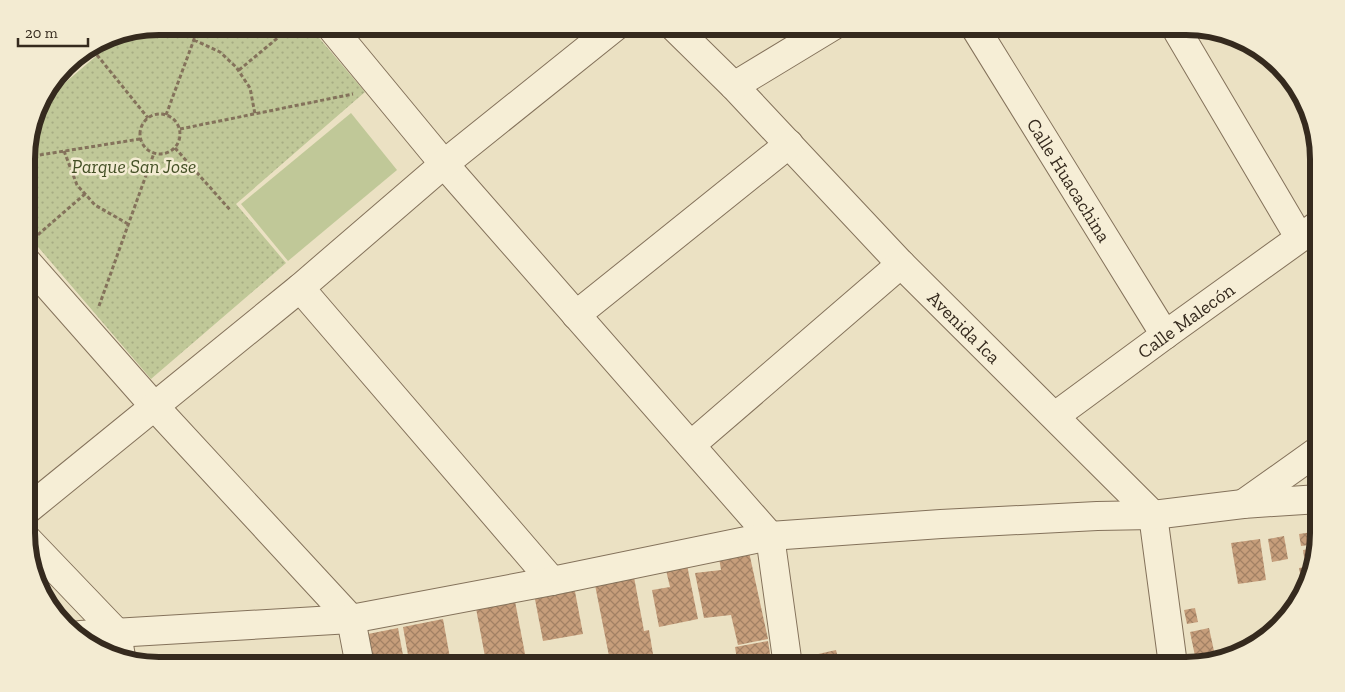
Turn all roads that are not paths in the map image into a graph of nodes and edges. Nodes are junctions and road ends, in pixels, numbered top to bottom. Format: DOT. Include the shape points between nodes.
graph roads {
  1 [pos="337,35"];
  2 [pos="605,35"];
  3 [pos="682,35"];
  4 [pos="819,35"];
  5 [pos="980,35"];
  6 [pos="1180,35"];
  7 [pos="734,86"];
  8 [pos="789,144"];
  9 [pos="444,164"];
  10 [pos="1308,231"];
  11 [pos="35,258"];
  12 [pos="901,264"];
  13 [pos="300,288"];
  14 [pos="576,315"];
  15 [pos="1165,335"];
  16 [pos="155,406"];
  17 [pos="1055,416"];
  18 [pos="691,445"];
  19 [pos="1310,456"];
  20 [pos="1310,500"];
  21 [pos="35,504"];
  22 [pos="1244,504"];
  23 [pos="1153,515"];
  24 [pos="770,536"];
  25 [pos="36,549"];
  26 [pos="552,582"];
  27 [pos="351,619"];
  28 [pos="96,639"];
  29 [pos="119,645"];
  30 [pos="358,657"];
  31 [pos="787,657"];
  32 [pos="1172,657"];
  1 -- 9 [label="street"];
  2 -- 9 [label="street"];
  3 -- 7 [label="street, Avenida Ica"];
  4 -- 7 [label="street"];
  5 -- 15 [label="street, Calle Huacachina"];
  6 -- 10 [label="street"];
  7 -- 8 [label="street, Avenida Ica"];
  8 -- 12 [label="street, Avenida Ica"];
  8 -- 14 [label="street"];
  9 -- 13 [label="street"];
  9 -- 14 [label="street"];
  10 -- 15 [label="street, Calle Malecón"];
  11 -- 16 [label="street"];
  12 -- 17 [label="street, Avenida Ica"];
  12 -- 18 [label="street"];
  13 -- 16 [label="street"];
  13 -- 26 [label="street"];
  14 -- 18 [label="street"];
  15 -- 17 [label="street, Calle Malecón"];
  16 -- 21 [label="street"];
  16 -- 27 [label="street"];
  17 -- 23 [label="street, Avenida Ica"];
  18 -- 24 [label="street"];
  19 -- 22 [label="street"];
  20 -- 22 [label="street"];
  22 -- 23 [label="street"];
  23 -- 24 [label="street" via="941,524"];
  23 -- 32 [label="street"];
  24 -- 26 [label="street"];
  24 -- 31 [label="street"];
  25 -- 29 [label="street"];
  26 -- 27 [label="street"];
  27 -- 29 [label="street"];
  27 -- 30 [label="street"];
  28 -- 29 [label="street"];
}
